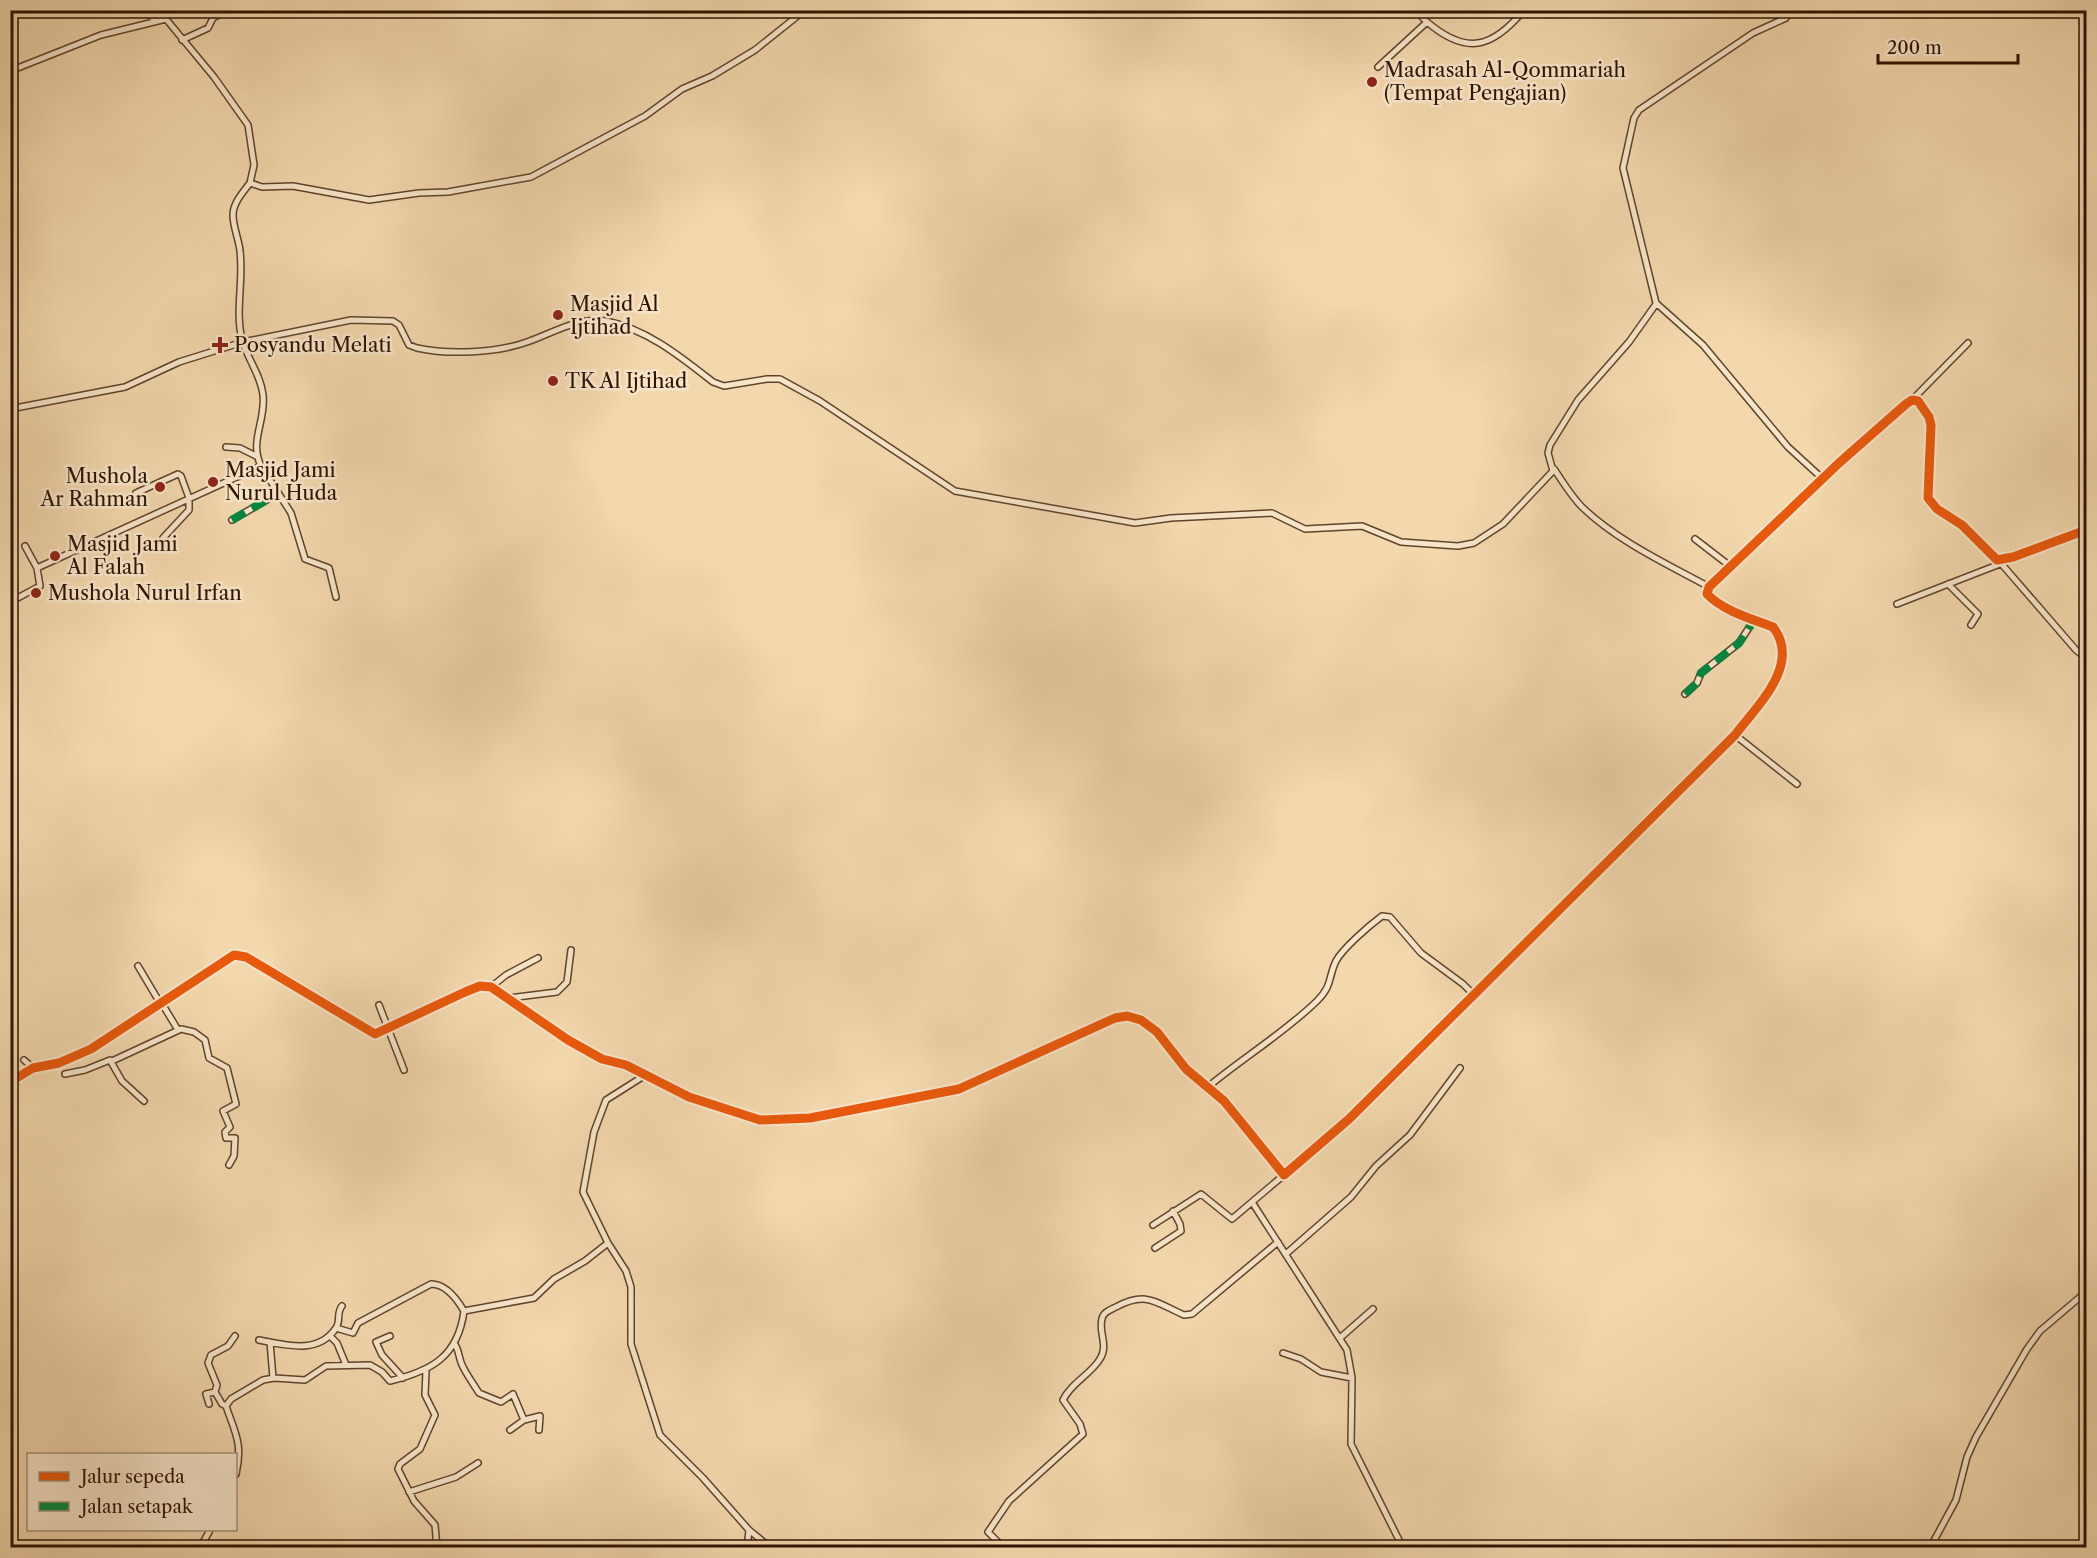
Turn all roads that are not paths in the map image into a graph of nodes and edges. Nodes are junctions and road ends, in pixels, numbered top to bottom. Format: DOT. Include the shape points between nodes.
graph roads {
  1 [pos="149,10"];
  2 [pos="229,10"];
  3 [pos="805,10"];
  4 [pos="1356,10"];
  5 [pos="1378,10"];
  6 [pos="1415,10"];
  7 [pos="1524,10"];
  8 [pos="1791,10"];
  9 [pos="154,21"];
  10 [pos="1427,22"];
  11 [pos="182,40"];
  12 [pos="1378,67"];
  13 [pos="10,71"];
  14 [pos="250,183"];
  15 [pos="1656,304"];
  16 [pos="243,342"];
  17 [pos="1968,343"];
  18 [pos="1912,400"];
  19 [pos="10,409"];
  20 [pos="226,447"];
  21 [pos="256,456"];
  22 [pos="261,466"];
  23 [pos="1554,469"];
  24 [pos="1823,479"];
  25 [pos="136,493"];
  26 [pos="276,494"];
  27 [pos="189,498"];
  28 [pos="232,520"];
  29 [pos="2086,531"];
  30 [pos="163,538"];
  31 [pos="1695,539"];
  32 [pos="25,546"];
  33 [pos="1999,562"];
  34 [pos="1730,566"];
  35 [pos="36,567"];
  36 [pos="1948,584"];
  37 [pos="1709,587"];
  38 [pos="336,597"];
  39 [pos="10,602"];
  40 [pos="1897,604"];
  41 [pos="1754,620"];
  42 [pos="1971,625"];
  43 [pos="2086,652"];
  44 [pos="1685,694"];
  45 [pos="1735,735"];
  46 [pos="1797,784"];
  47 [pos="571,950"];
  48 [pos="538,958"];
  49 [pos="138,966"];
  50 [pos="491,987"];
  51 [pos="1474,995"];
  52 [pos="509,998"];
  53 [pos="160,1003"];
  54 [pos="379,1005"];
  55 [pos="390,1029"];
  56 [pos="178,1030"];
  57 [pos="24,1060"];
  58 [pos="112,1061"];
  59 [pos="33,1068"];
  60 [pos="1460,1068"];
  61 [pos="404,1070"];
  62 [pos="65,1074"];
  63 [pos="647,1074"];
  64 [pos="19,1078"];
  65 [pos="10,1082"];
  66 [pos="1209,1086"];
  67 [pos="10,1090"];
  68 [pos="144,1101"];
  69 [pos="228,1166"];
  70 [pos="1284,1175"];
  71 [pos="1252,1202"];
  72 [pos="1173,1211"];
  73 [pos="1153,1225"];
  74 [pos="1278,1242"];
  75 [pos="608,1243"];
  76 [pos="1155,1248"];
  77 [pos="1287,1253"];
  78 [pos="2086,1294"];
  79 [pos="342,1306"];
  80 [pos="1373,1309"];
  81 [pos="464,1311"];
  82 [pos="336,1328"];
  83 [pos="235,1336"];
  84 [pos="330,1336"];
  85 [pos="390,1336"];
  86 [pos="1340,1338"];
  87 [pos="259,1340"];
  88 [pos="270,1342"];
  89 [pos="453,1342"];
  90 [pos="1283,1353"];
  91 [pos="346,1365"];
  92 [pos="426,1371"];
  93 [pos="273,1378"];
  94 [pos="403,1378"];
  95 [pos="1352,1378"];
  96 [pos="215,1392"];
  97 [pos="209,1404"];
  98 [pos="226,1406"];
  99 [pos="524,1420"];
  100 [pos="510,1430"];
  101 [pos="539,1430"];
  102 [pos="478,1463"];
  103 [pos="237,1469"];
  104 [pos="409,1492"];
  105 [pos="749,1530"];
  106 [pos="209,1531"];
  107 [pos="200,1548"];
  108 [pos="437,1548"];
  109 [pos="747,1548"];
  110 [pos="771,1548"];
  111 [pos="1004,1548"];
  112 [pos="1402,1548"];
  113 [pos="1930,1548"];
  1 -- 9 [label="street"];
  2 -- 11 [label="street" via="213,18 208,28"];
  3 -- 14 [label="street" via="746,55 682,89 645,116 531,177 448,192 369,200 293,186 262,187"];
  4 -- 5 [label="street"];
  6 -- 10 [label="street"];
  7 -- 10 [label="street" via="1497,38 1470,44 1440,33"];
  8 -- 15 [label="street" via="1786,18 1753,33 1635,115 1623,168"];
  9 -- 11 [label="street" via="169,21"];
  9 -- 13 [label="street" via="101,35"];
  10 -- 12 [label="street"];
  11 -- 14 [label="street" via="248,125 254,165"];
  14 -- 16 [label="street" via="233,213"];
  15 -- 23 [label="street" via="1629,342 1578,400 1550,444 1548,453"];
  15 -- 24 [label="street" via="1703,345 1787,446"];
  16 -- 19 [label="street" via="178,362 125,387"];
  16 -- 21 [label="street" via="263,394"];
  16 -- 23 [label="street" via="351,320 388,319 396,323 409,345 417,348 487,351 524,343 576,324 604,321 651,338 724,386 780,379 955,491 1135,523 1267,512 1305,529 1362,526 1401,542 1466,545 1503,524"];
  17 -- 18 [label="street"];
  18 -- 24 [label="street"];
  18 -- 33 [label="street" via="1923,407 1931,425 1928,498"];
  20 -- 21 [label="street" via="240,448"];
  21 -- 22 [label="street"];
  22 -- 26 [label="street"];
  22 -- 27 [label="street"];
  23 -- 37 [label="street" via="1578,502 1596,518 1659,560"];
  24 -- 34 [label="street"];
  25 -- 27 [label="street" via="178,474"];
  26 -- 28 [label="street"];
  26 -- 38 [label="street" via="291,513 305,559 329,568"];
  27 -- 30 [label="street" via="187,514"];
  27 -- 35 [label="street"];
  29 -- 33 [label="street"];
  31 -- 34 [label="street"];
  32 -- 35 [label="street"];
  33 -- 36 [label="street"];
  33 -- 43 [label="street" via="2076,650"];
  34 -- 37 [label="street"];
  35 -- 39 [label="street" via="40,586"];
  36 -- 40 [label="street"];
  36 -- 42 [label="street" via="1978,614"];
  37 -- 41 [label="street" via="1709,597"];
  41 -- 44 [label="street" via="1739,643 1701,673"];
  41 -- 45 [label="street" via="1773,627 1779,635 1783,665"];
  45 -- 46 [label="street"];
  45 -- 51 [label="street"];
  47 -- 52 [label="street" via="567,982 556,992"];
  48 -- 50 [label="street"];
  49 -- 53 [label="street"];
  50 -- 52 [label="street"];
  50 -- 55 [label="street" via="480,986 465,992"];
  51 -- 66 [label="street" via="1421,953 1390,917 1383,916 1340,956 1330,983 1315,1002 1257,1052"];
  51 -- 70 [label="street" via="1348,1119"];
  52 -- 63 [label="street" via="587,1051"];
  53 -- 55 [label="street" via="224,959 241,955 369,1033"];
  53 -- 56 [label="street"];
  53 -- 59 [label="street" via="91,1049 59,1064"];
  54 -- 55 [label="street"];
  55 -- 61 [label="street"];
  56 -- 58 [label="street"];
  56 -- 69 [label="street" via="201,1036 208,1045 209,1058 223,1065 229,1074 236,1104 223,1111 230,1127 226,1138 235,1138 234,1156"];
  57 -- 59 [label="street"];
  58 -- 62 [label="street"];
  58 -- 68 [label="street" via="124,1082"];
  59 -- 64 [label="street"];
  60 -- 77 [label="street" via="1410,1135 1376,1166 1351,1197"];
  63 -- 66 [label="street" via="689,1097 745,1116 760,1120 810,1118 959,1089 1127,1016 1141,1020 1157,1032 1180,1062"];
  63 -- 75 [label="street" via="606,1100 594,1132 583,1192"];
  64 -- 65 [label="street"];
  64 -- 67 [label="street"];
  66 -- 70 [label="street"];
  70 -- 71 [label="street"];
  71 -- 72 [label="street" via="1232,1219 1203,1194"];
  71 -- 74 [label="street"];
  72 -- 73 [label="street"];
  72 -- 76 [label="street" via="1180,1231"];
  74 -- 77 [label="street"];
  74 -- 111 [label="street" via="1190,1315 1141,1297 1103,1316 1105,1341 1100,1358 1063,1401 1083,1434 1003,1508 988,1532"];
  75 -- 81 [label="street" via="554,1279 534,1298"];
  75 -- 105 [label="street" via="631,1287 631,1344 660,1435"];
  77 -- 86 [label="street"];
  78 -- 113 [label="street" via="2040,1331 2027,1349 1976,1437 1956,1500"];
  79 -- 82 [label="street"];
  80 -- 86 [label="street"];
  81 -- 82 [label="street" via="456,1298 435,1284 358,1323 354,1332"];
  81 -- 89 [label="street"];
  82 -- 84 [label="street"];
  83 -- 96 [label="street" via="209,1360 217,1385"];
  84 -- 88 [label="street" via="322,1343 308,1346"];
  84 -- 91 [label="street" via="338,1343"];
  85 -- 94 [label="street" via="376,1342"];
  86 -- 95 [label="street" via="1347,1350"];
  87 -- 88 [label="street"];
  88 -- 93 [label="street"];
  89 -- 92 [label="street"];
  89 -- 99 [label="street" via="478,1392 501,1402 513,1394"];
  90 -- 95 [label="street" via="1322,1372"];
  91 -- 93 [label="street" via="326,1366 305,1380"];
  91 -- 94 [label="street" via="376,1367 388,1381"];
  92 -- 94 [label="street"];
  92 -- 104 [label="street" via="425,1395 435,1413 420,1449 398,1467"];
  93 -- 98 [label="street" via="231,1399"];
  95 -- 112 [label="street" via="1351,1444"];
  96 -- 97 [label="street" via="206,1394"];
  96 -- 98 [label="street"];
  98 -- 103 [label="street" via="239,1437"];
  99 -- 100 [label="street"];
  99 -- 101 [label="street" via="540,1415"];
  102 -- 104 [label="street" via="456,1478"];
  104 -- 108 [label="street" via="435,1525"];
  105 -- 109 [label="street"];
  105 -- 110 [label="street"];
  106 -- 107 [label="street"];
}
